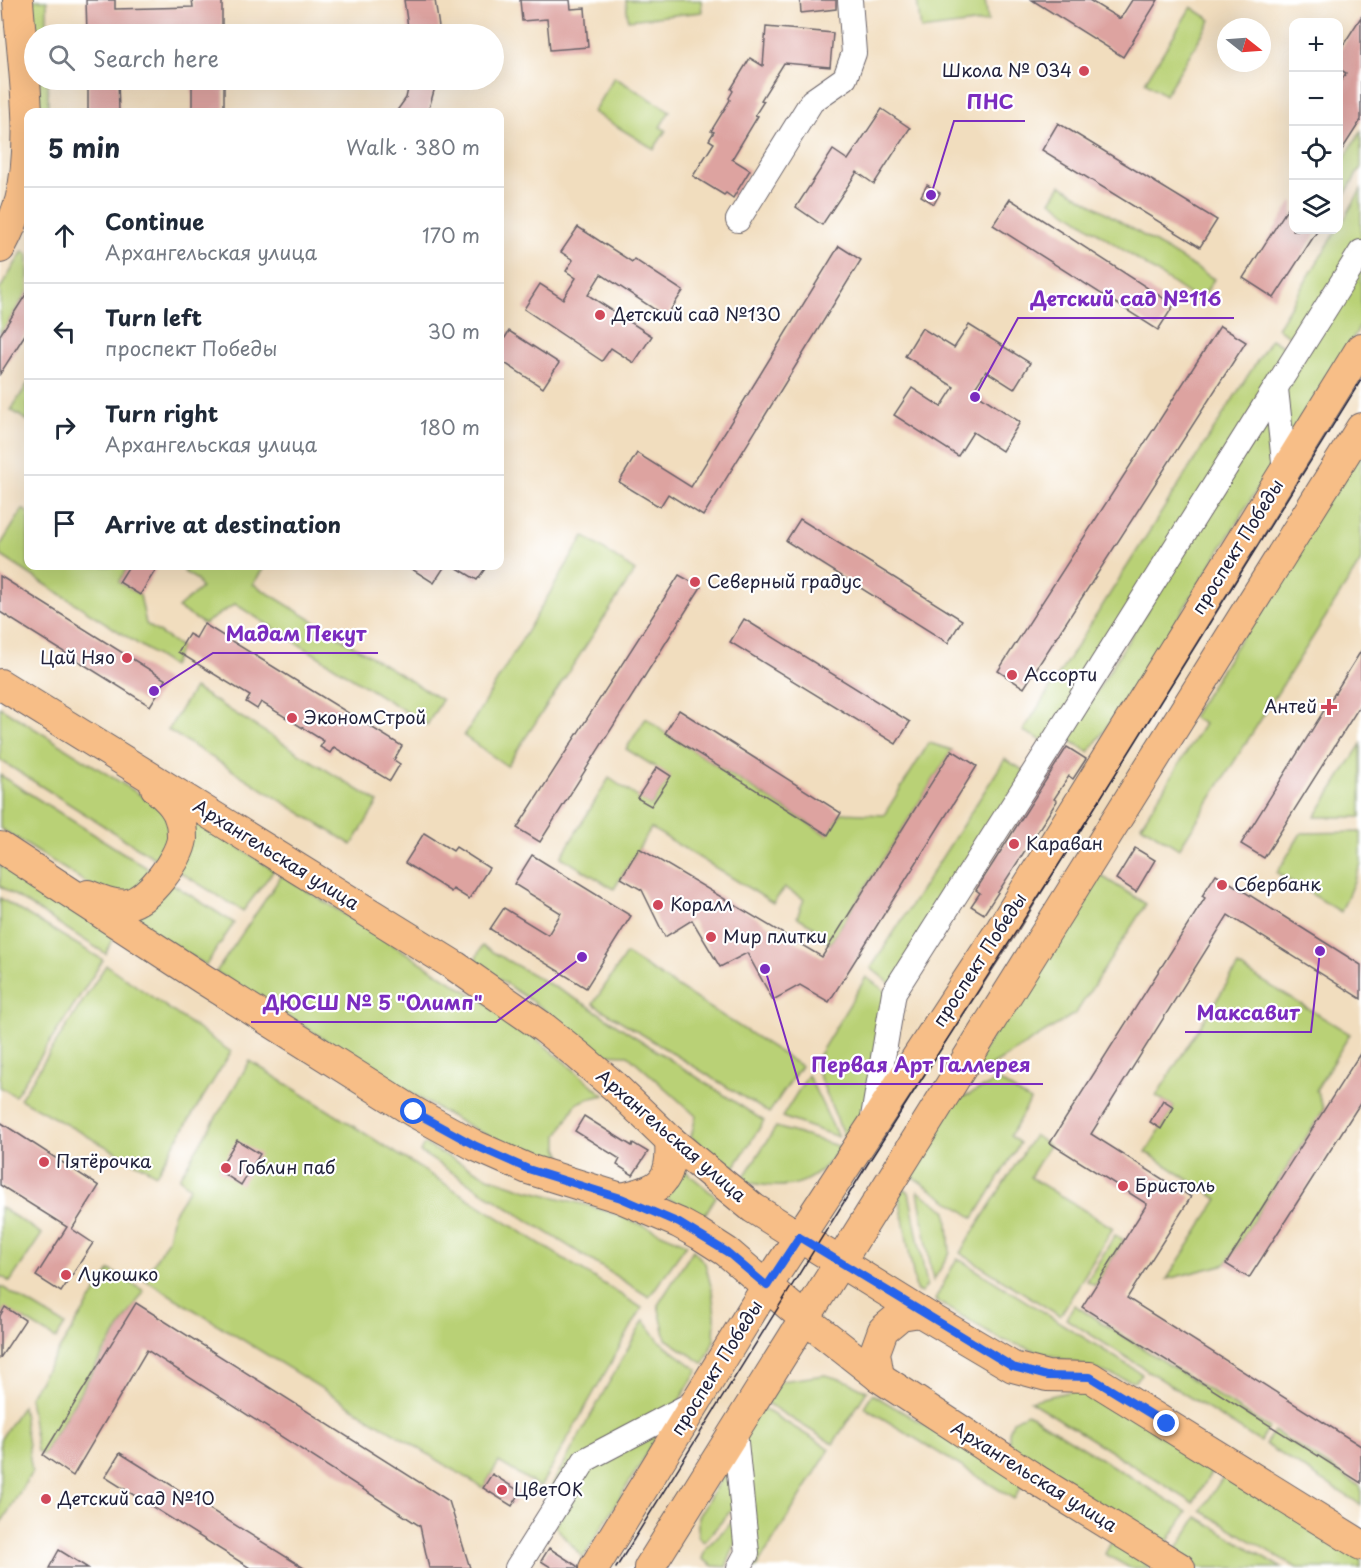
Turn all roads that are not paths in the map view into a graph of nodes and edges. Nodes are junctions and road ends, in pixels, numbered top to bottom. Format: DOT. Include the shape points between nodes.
graph roads {
  1 [pos="18,0"];
  2 [pos="850,0"];
  3 [pos="24,84"];
  4 [pos="24,90"];
  5 [pos="26,108"];
  6 [pos="24,171"];
  7 [pos="738,220"];
  8 [pos="0,248"];
  9 [pos="1361,252"];
  10 [pos="1361,348"];
  11 [pos="1276,389"];
  12 [pos="1361,429"];
  13 [pos="1285,471"];
  14 [pos="0,684"];
  15 [pos="138,769"];
  16 [pos="0,847"];
  17 [pos="55,881"];
  18 [pos="872,1125"];
  19 [pos="670,1140"];
  20 [pos="621,1198"];
  21 [pos="799,1237"];
  22 [pos="840,1262"];
  23 [pos="767,1286"];
  24 [pos="920,1312"];
  25 [pos="805,1319"];
  26 [pos="879,1377"];
  27 [pos="697,1401"];
  28 [pos="735,1432"];
  29 [pos="1361,1545"];
  30 [pos="517,1568"];
  31 [pos="594,1568"];
  32 [pos="649,1568"];
  33 [pos="740,1568"];
  34 [pos="1180,1568"];
  1 -- 3 [label="main road"];
  2 -- 7 [label="street" via="854,53 845,78 812,101"];
  4 -- 5 [label="main road"];
  6 -- 8 [label="main road" via="20,202"];
  9 -- 11 [label="street"];
  10 -- 13 [label="main road, проспект Победы"];
  11 -- 13 [label="street"];
  11 -- 18 [label="street" via="894,992"];
  12 -- 22 [label="main road"];
  13 -- 18 [label="main road, проспект Победы" via="1001,929"];
  14 -- 15 [label="main road, Архангельская улица"];
  15 -- 17 [label="main road" via="175,806 181,821 182,838 177,854 152,890 128,904 110,903"];
  15 -- 19 [label="main road, Архангельская улица" via="503,999 579,1056"];
  16 -- 17 [label="main road, Архангельская улица"];
  17 -- 20 [label="main road, Архангельская улица" via="203,980 414,1112 528,1169"];
  18 -- 21 [label="main road, проспект Победы"];
  19 -- 20 [label="main road" via="670,1166 658,1186 647,1193"];
  19 -- 21 [label="main road, Архангельская улица" via="736,1196"];
  20 -- 23 [label="main road, Архангельская улица" via="699,1234"];
  21 -- 22 [label="main road, Архангельская улица"];
  21 -- 23 [label="main road, проспект Победы"];
  22 -- 24 [label="main road, Архангельская улица"];
  22 -- 25 [label="main road"];
  23 -- 25 [label="main road, Архангельская улица"];
  23 -- 27 [label="main road, проспект Победы"];
  24 -- 26 [label="main road" via="901,1315 883,1330 875,1352"];
  24 -- 29 [label="main road, Архангельская улица" via="1013,1367 1047,1376 1090,1377"];
  25 -- 26 [label="main road, Архангельская улица"];
  25 -- 28 [label="main road"];
  26 -- 34 [label="main road, Архангельская улица"];
  27 -- 30 [label="street" via="585,1460"];
  27 -- 31 [label="main road, проспект Победы"];
  28 -- 32 [label="main road"];
  28 -- 33 [label="street" via="747,1553"];
}
